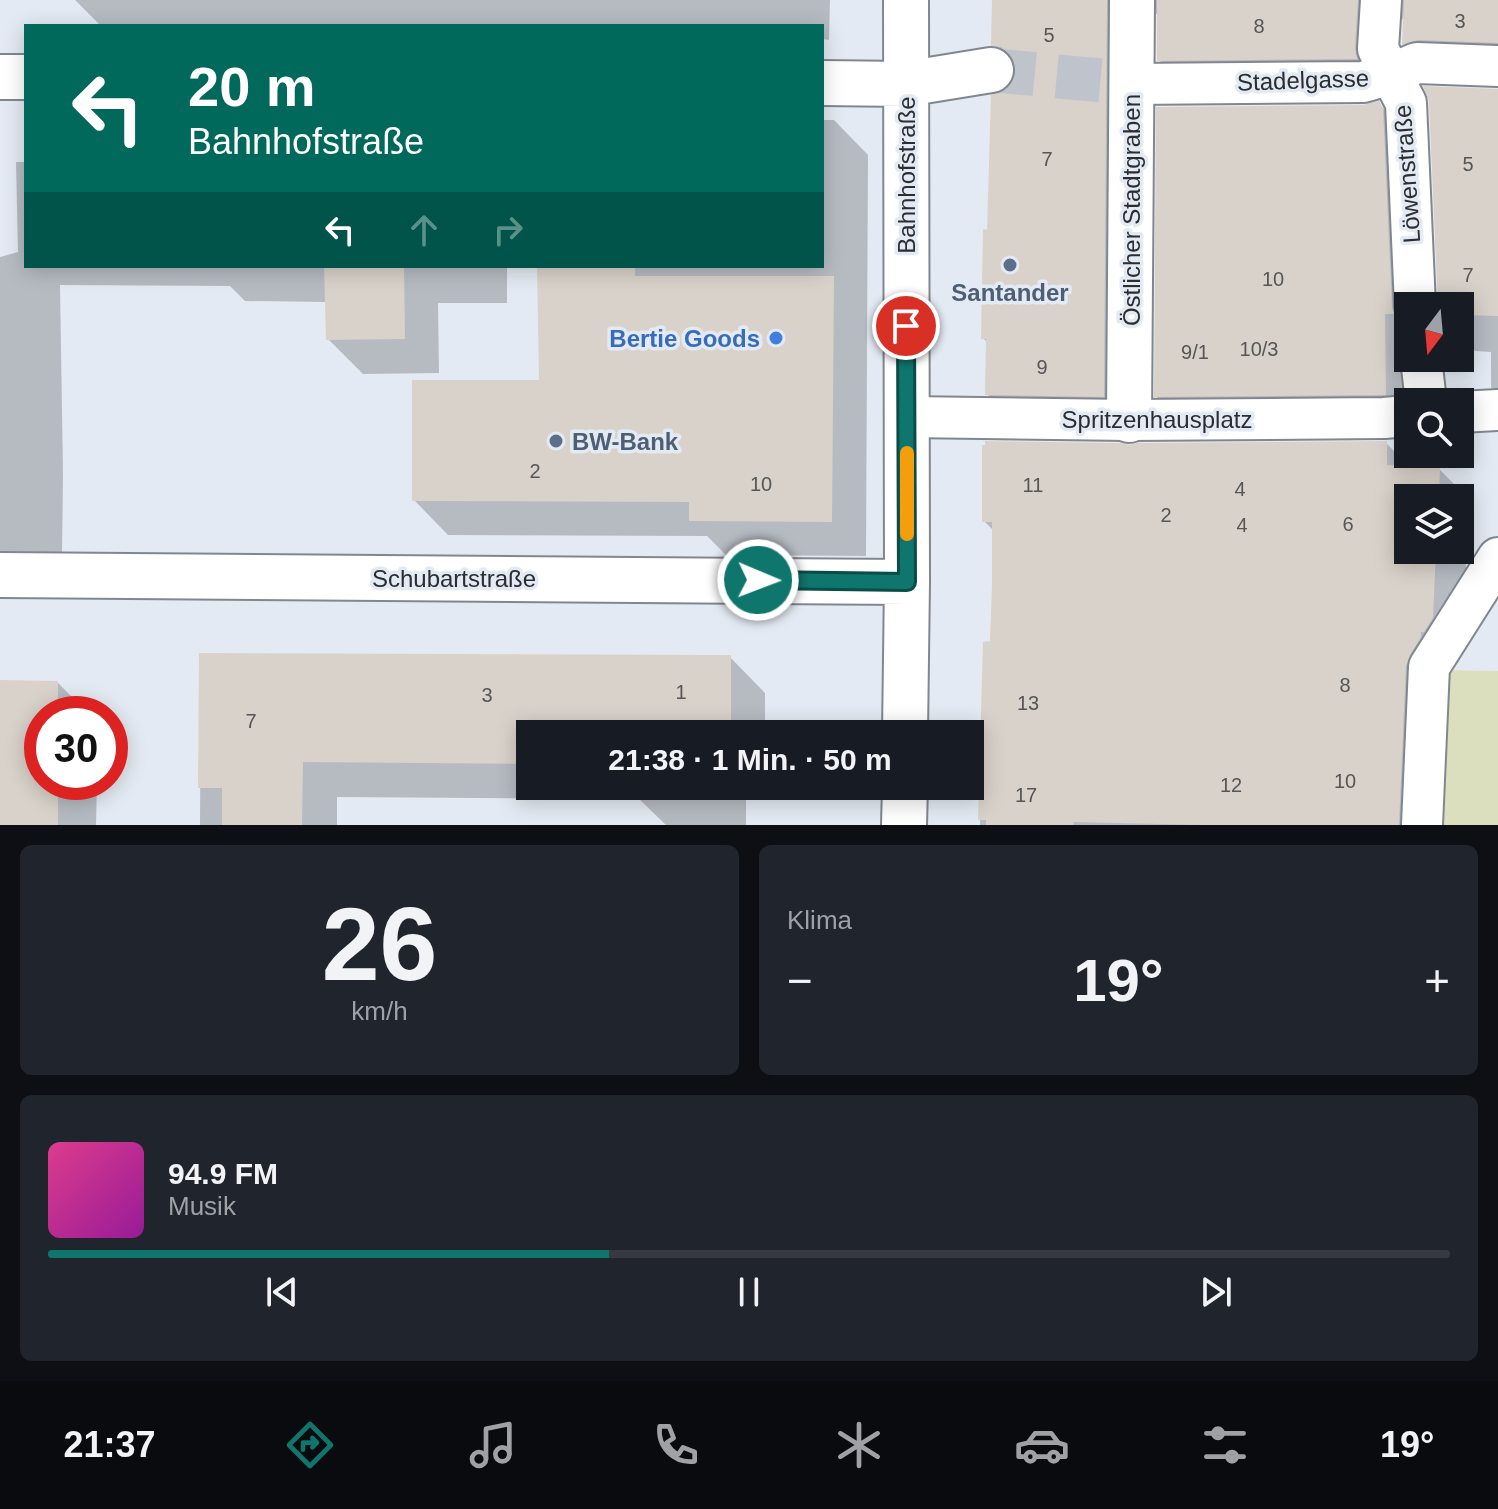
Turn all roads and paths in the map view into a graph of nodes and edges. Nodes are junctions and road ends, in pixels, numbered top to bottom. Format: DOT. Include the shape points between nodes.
graph roads {
  1 [pos="906,0"];
  2 [pos="1132,0"];
  3 [pos="1381,0"];
  4 [pos="1498,66"];
  5 [pos="991,70"];
  6 [pos="1391,74"];
  7 [pos="0,77"];
  8 [pos="24,77"];
  9 [pos="1119,82"];
  10 [pos="824,83"];
  11 [pos="905,84"];
  12 [pos="1414,292"];
  13 [pos="1498,410"];
  14 [pos="1474,411"];
  15 [pos="907,417"];
  16 [pos="1394,417"];
  17 [pos="1129,420"];
  18 [pos="1498,558"];
  19 [pos="0,575"];
  20 [pos="907,582"];
  21 [pos="905,720"];
  22 [pos="905,800"];
  23 [pos="904,825"];
  24 [pos="1422,825"];
  1 -- 11 [label="street, Bahnhofstraße"];
  2 -- 9 [label="street, Östlicher Stadtgraben"];
  3 -- 6 [label="street, Löwenstraße" via="1378,49"];
  4 -- 6 [label="street, Stadelgasse" via="1417,63"];
  5 -- 11 [label="street"];
  6 -- 9 [label="street, Stadelgasse" via="1363,82"];
  6 -- 12 [label="street, Löwenstraße" via="1406,103"];
  7 -- 8 [label="street"];
  9 -- 17 [label="street, Östlicher Stadtgraben"];
  10 -- 11 [label="street"];
  11 -- 15 [label="street, Bahnhofstraße"];
  13 -- 14 [label="street"];
  15 -- 17 [label="street, Spritzenhausplatz"];
  15 -- 20 [label="street, Bahnhofstraße"];
  16 -- 17 [label="street, Spritzenhausplatz"];
  18 -- 24 [label="street" via="1418,668"];
  19 -- 20 [label="street, Schubartstraße"];
  20 -- 21 [label="street, Bahnhofstraße"];
  22 -- 23 [label="street"];
}
